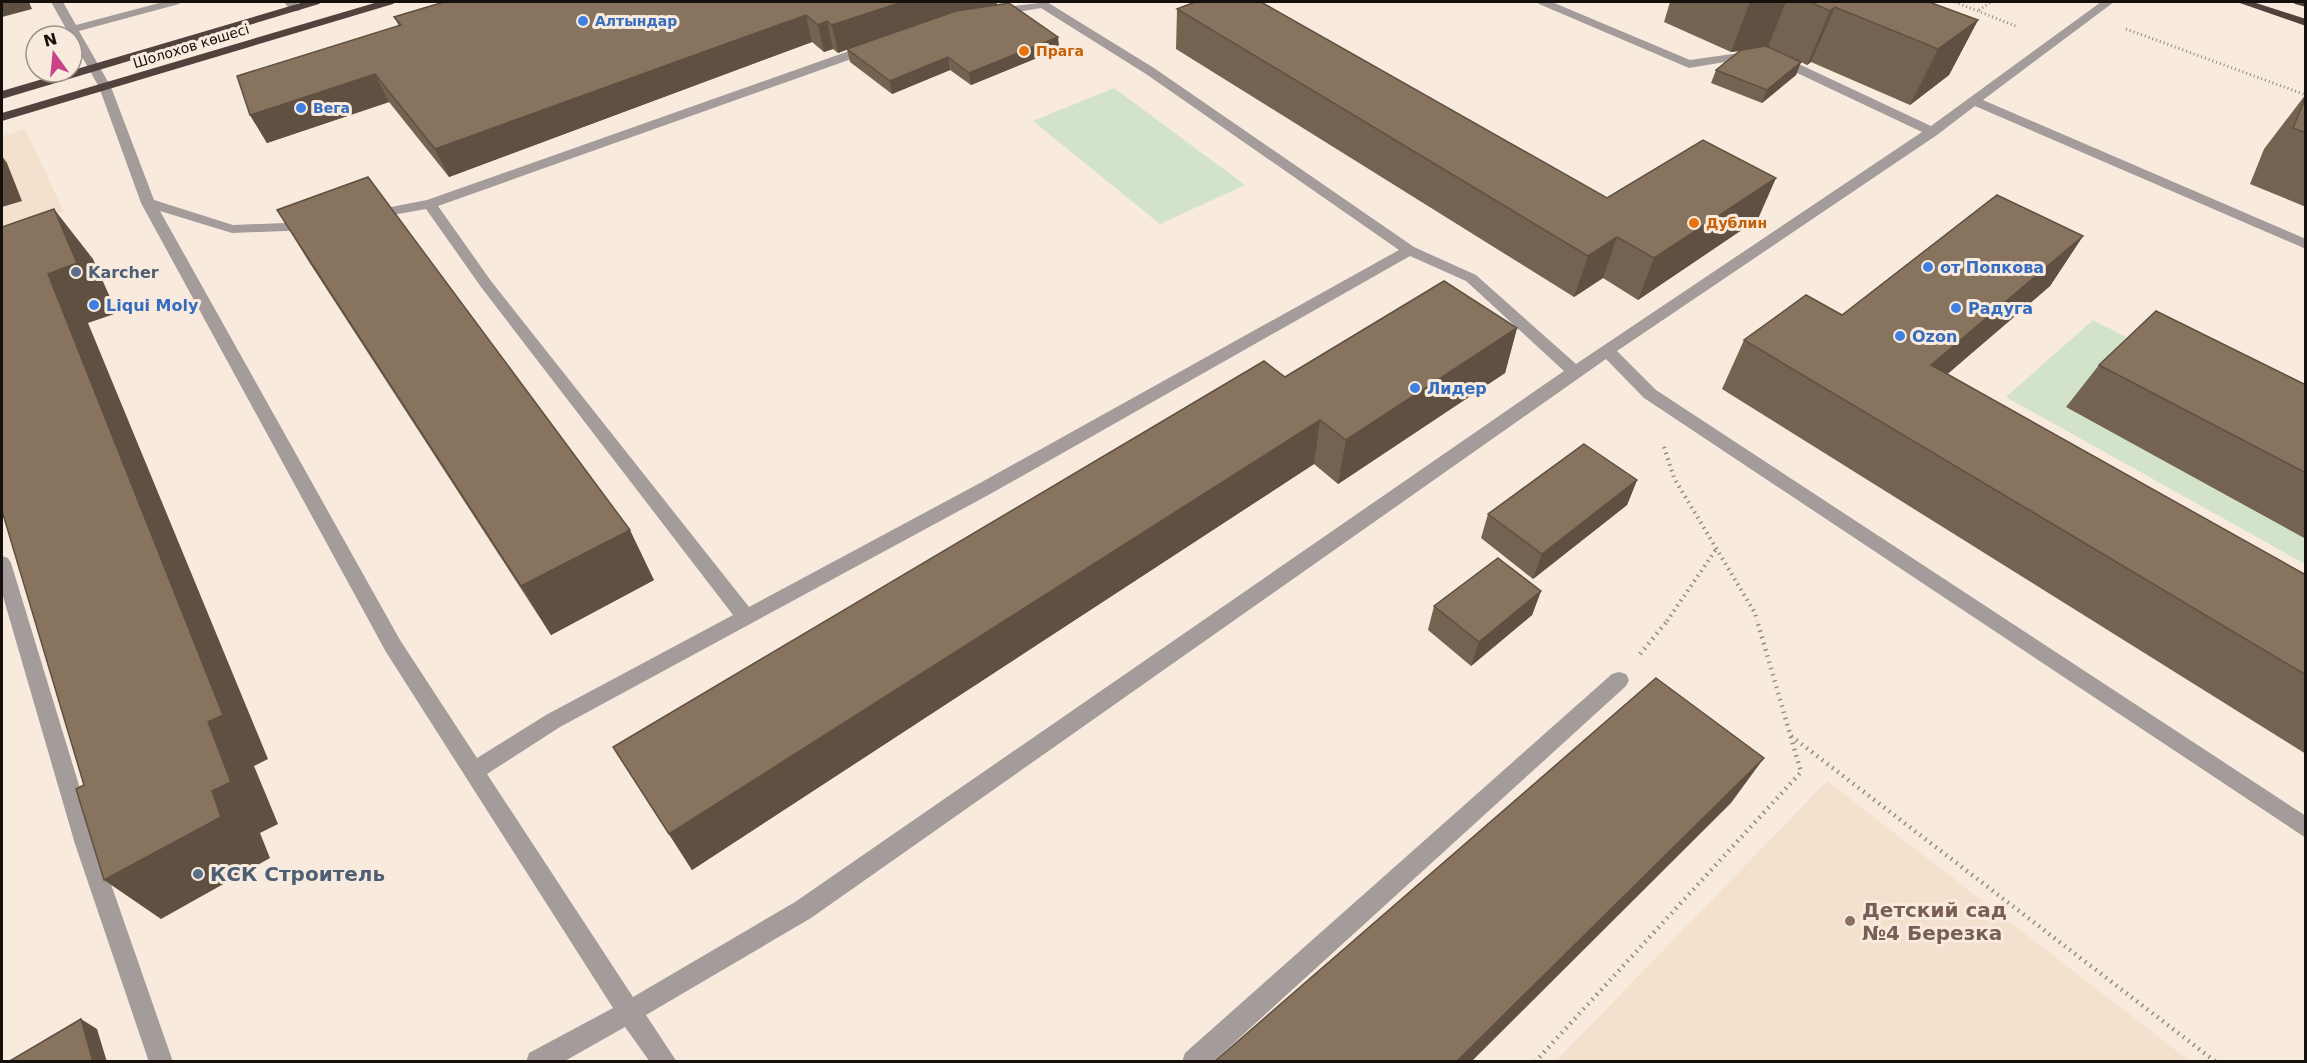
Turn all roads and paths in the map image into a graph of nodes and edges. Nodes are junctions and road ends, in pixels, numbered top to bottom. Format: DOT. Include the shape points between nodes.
graph roads {
  1 [pos="57,2"];
  2 [pos="175,2"];
  3 [pos="315,2"];
  4 [pos="389,2"];
  5 [pos="1044,2"];
  6 [pos="1544,2"];
  7 [pos="1955,2"];
  8 [pos="1991,2"];
  9 [pos="2108,2"];
  10 [pos="2243,2"];
  11 [pos="2299,2"];
  12 [pos="2306,4"];
  13 [pos="292,5"];
  14 [pos="1978,11"];
  15 [pos="977,14"];
  16 [pos="2089,16"];
  17 [pos="2306,23"];
  18 [pos="70,24"];
  19 [pos="84,26"];
  20 [pos="2055,41"];
  21 [pos="888,42"];
  22 [pos="84,48"];
  23 [pos="95,68"];
  24 [pos="105,87"];
  25 [pos="2,95"];
  26 [pos="2306,95"];
  27 [pos="1974,101"];
  28 [pos="2,117"];
  29 [pos="1932,132"];
  30 [pos="148,203"];
  31 [pos="430,204"];
  32 [pos="361,217"];
  33 [pos="327,224"];
  34 [pos="2306,245"];
  35 [pos="1409,250"];
  36 [pos="1608,352"];
  37 [pos="1575,372"];
  38 [pos="1662,440"];
  39 [pos="1717,548"];
  40 [pos="2,563"];
  41 [pos="746,617"];
  42 [pos="1619,680"];
  43 [pos="1790,736"];
  44 [pos="474,771"];
  45 [pos="2306,828"];
  46 [pos="629,1012"];
  47 [pos="162,1062"];
  48 [pos="538,1062"];
  49 [pos="665,1062"];
  50 [pos="1194,1062"];
  51 [pos="1534,1062"];
  52 [pos="2216,1062"];
  1 -- 18 [label="lane"];
  2 -- 19 [label="lane"];
  3 -- 13 [label="highway, Шолохов көшесі"];
  4 -- 24 [label="highway, Шолохов көшесі"];
  5 -- 15 [label="lane"];
  5 -- 35 [label="lane"];
  6 -- 29 [label="lane" via="1689,64 1763,52"];
  7 -- 14 [label="path"];
  8 -- 14 [label="path"];
  9 -- 16 [label="lane"];
  10 -- 17 [label="highway"];
  11 -- 12 [label="highway"];
  13 -- 23 [label="highway, Шолохов көшесі"];
  14 -- 20 [label="path"];
  16 -- 20 [label="lane"];
  16 -- 26 [label="path"];
  20 -- 27 [label="lane"];
  21 -- 31 [label="lane"];
  22 -- 23 [label="lane"];
  23 -- 24 [label="lane"];
  23 -- 25 [label="highway, Шолохов көшесі"];
  24 -- 28 [label="highway, Шолохов көшесі"];
  24 -- 30 [label="lane"];
  27 -- 29 [label="lane"];
  27 -- 34 [label="lane"];
  29 -- 36 [label="lane"];
  30 -- 33 [label="lane" via="232,229"];
  30 -- 44 [label="lane" via="393,646"];
  31 -- 32 [label="lane"];
  31 -- 41 [label="lane" via="486,284"];
  35 -- 37 [label="lane" via="1471,278"];
  35 -- 41 [label="lane" via="986,488"];
  36 -- 37 [label="lane"];
  36 -- 45 [label="lane" via="1650,394"];
  37 -- 46 [label="lane" via="803,910"];
  38 -- 39 [label="path" via="1674,478"];
  39 -- 42 [label="path" via="1674,612"];
  39 -- 43 [label="path" via="1755,613"];
  40 -- 47 [label="lane" via="86,844"];
  41 -- 44 [label="lane" via="553,721"];
  42 -- 50 [label="lane"];
  43 -- 51 [label="path" via="1801,772"];
  43 -- 52 [label="path"];
  44 -- 46 [label="lane"];
  46 -- 48 [label="lane"];
  46 -- 49 [label="lane"];
}
